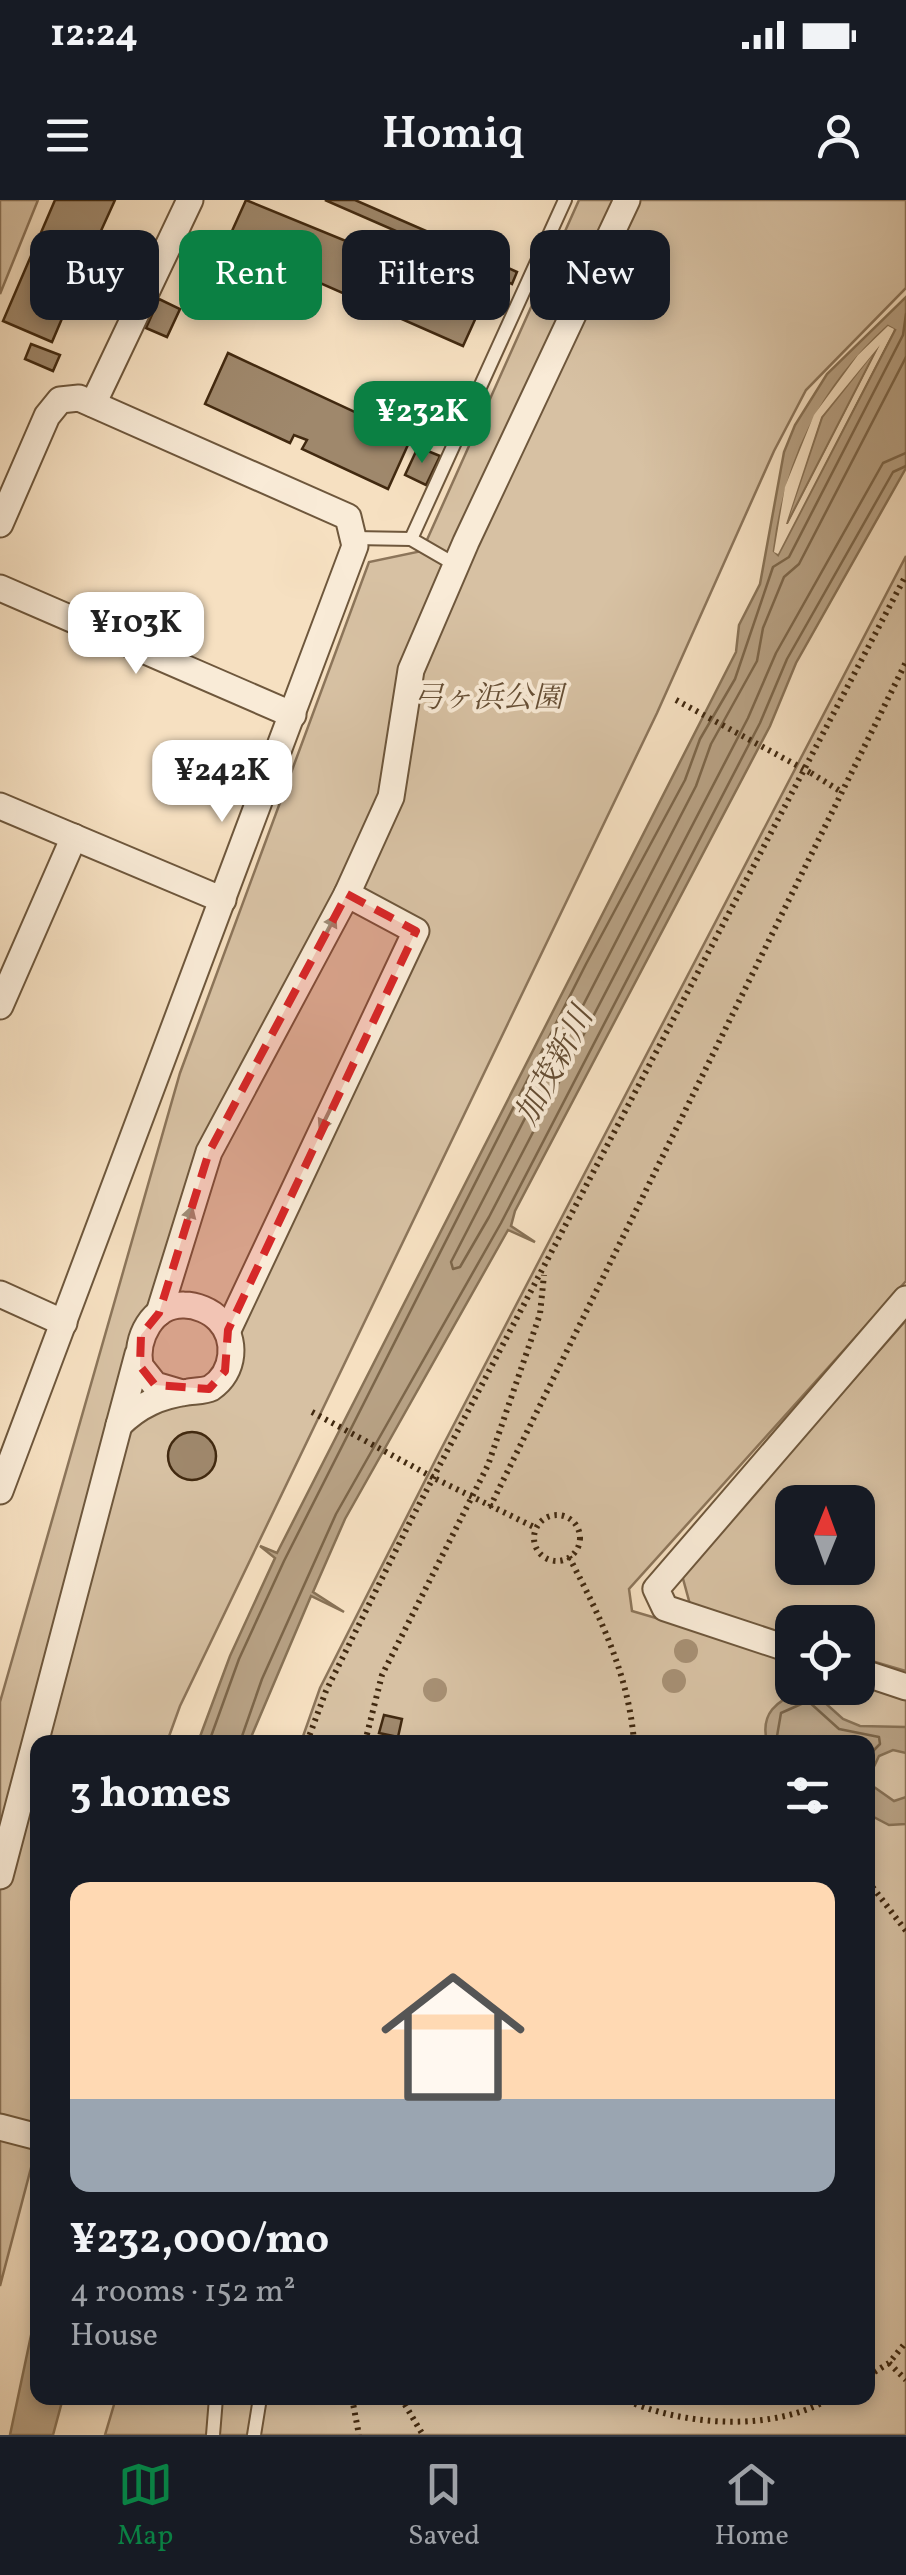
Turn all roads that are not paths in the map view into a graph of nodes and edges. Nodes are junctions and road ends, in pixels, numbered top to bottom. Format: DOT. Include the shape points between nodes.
graph roads {
  1 [pos="190,200"];
  2 [pos="565,200"];
  3 [pos="627,200"];
  4 [pos="93,404"];
  5 [pos="0,524"];
  6 [pos="354,538"];
  7 [pos="412,539"];
  8 [pos="456,565"];
  9 [pos="0,588"];
  10 [pos="293,715"];
  11 [pos="0,806"];
  12 [pos="74,837"];
  13 [pos="347,894"];
  14 [pos="223,900"];
  15 [pos="0,1006"];
  16 [pos="0,1294"];
  17 [pos="906,1299"];
  18 [pos="159,1313"];
  19 [pos="64,1323"];
  20 [pos="228,1330"];
  21 [pos="138,1354"];
  22 [pos="182,1393"];
  23 [pos="120,1425"];
  24 [pos="0,1490"];
  25 [pos="775,1644"];
  26 [pos="875,1677"];
  27 [pos="906,1687"];
  28 [pos="38,1735"];
  29 [pos="30,1763"];
  30 [pos="0,1876"];
  31 [pos="0,2126"];
  32 [pos="30,2135"];
  33 [pos="215,2405"];
  34 [pos="259,2405"];
  35 [pos="213,2435"];
  36 [pos="254,2435"];
  1 -- 4 [label="street"];
  2 -- 7 [label="lane"];
  3 -- 8 [label="street"];
  4 -- 5 [label="street" via="60,400 47,416"];
  4 -- 6 [label="street" via="348,518"];
  6 -- 7 [label="lane"];
  6 -- 10 [label="street" via="354,555"];
  7 -- 8 [label="lane"];
  8 -- 13 [label="street" via="411,670 391,797"];
  9 -- 10 [label="street"];
  10 -- 14 [label="street"];
  11 -- 12 [label="street"];
  12 -- 14 [label="street"];
  12 -- 15 [label="street"];
  18 -- 13 [label="street, one-way" via="208,1152"];
  13 -- 20 [label="street, one-way" via="416,931"];
  14 -- 19 [label="street"];
  16 -- 19 [label="street"];
  17 -- 25 [label="street" via="656,1590 665,1608"];
  18 -- 20 [label="street" via="181,1304 212,1312"];
  18 -- 21 [label="street" via="140,1335"];
  19 -- 24 [label="street"];
  20 -- 22 [label="street" via="232,1350 225,1371 209,1389"];
  21 -- 22 [label="street" via="155,1385"];
  21 -- 23 [label="street"];
  22 -- 23 [label="street" via="138,1406"];
  23 -- 28 [label="street"];
  26 -- 27 [label="street"];
  29 -- 30 [label="street"];
  31 -- 32 [label="street"];
  33 -- 35 [label="lane"];
  34 -- 36 [label="lane"];
}
